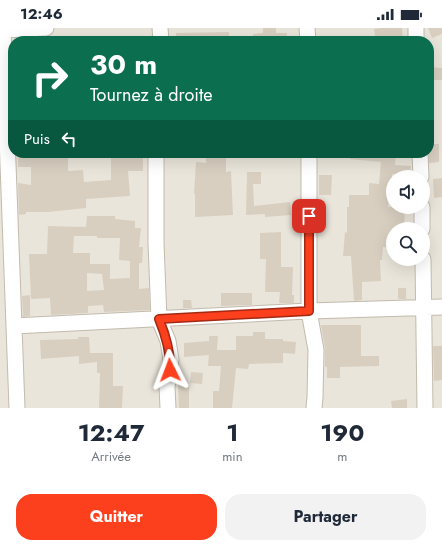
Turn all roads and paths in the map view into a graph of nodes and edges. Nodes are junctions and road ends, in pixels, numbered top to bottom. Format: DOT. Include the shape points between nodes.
graph roads {
  1 [pos="46,28"];
  2 [pos="3,29"];
  3 [pos="156,158"];
  4 [pos="309,158"];
  5 [pos="420,158"];
  6 [pos="421,170"];
  7 [pos="5,210"];
  8 [pos="423,266"];
  9 [pos="424,307"];
  10 [pos="442,307"];
  11 [pos="309,311"];
  12 [pos="159,319"];
  13 [pos="14,326"];
  14 [pos="17,408"];
  15 [pos="168,408"];
  16 [pos="314,408"];
  17 [pos="425,408"];
  1 -- 2 [label="street"];
  2 -- 7 [label="street"];
  3 -- 12 [label="street"];
  4 -- 11 [label="street"];
  5 -- 6 [label="street"];
  7 -- 13 [label="street"];
  8 -- 9 [label="street"];
  9 -- 10 [label="street"];
  9 -- 11 [label="street"];
  9 -- 17 [label="street"];
  11 -- 12 [label="street"];
  11 -- 16 [label="street" via="316,350"];
  12 -- 13 [label="street"];
  12 -- 15 [label="street" via="168,342 171,360 167,387"];
  13 -- 14 [label="street"];
}
